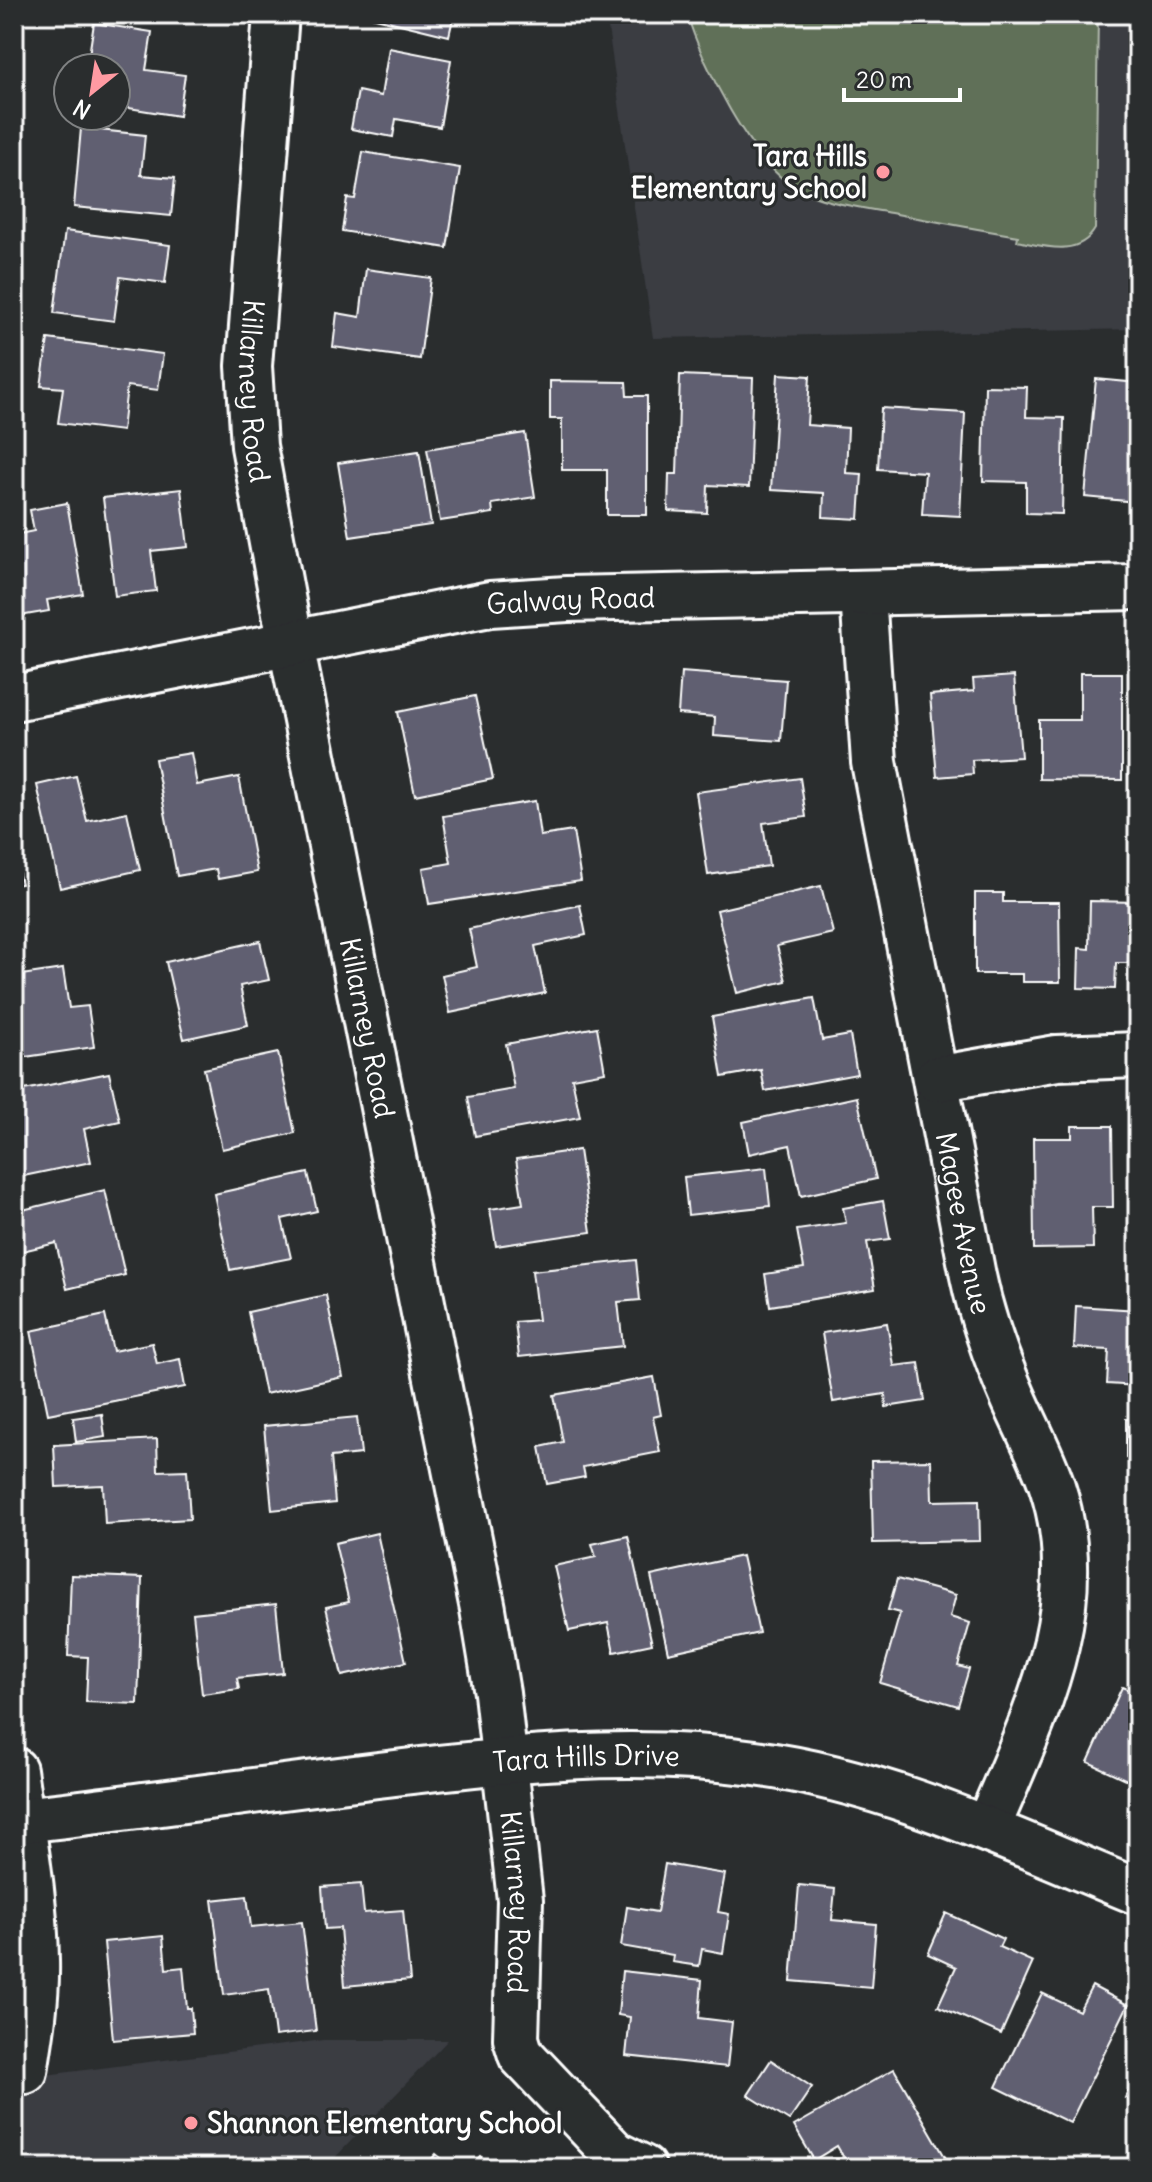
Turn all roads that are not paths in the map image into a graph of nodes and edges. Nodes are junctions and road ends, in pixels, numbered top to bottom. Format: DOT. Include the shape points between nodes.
graph roads {
  1 [pos="276,14"];
  2 [pos="1138,587"];
  3 [pos="863,594"];
  4 [pos="291,645"];
  5 [pos="14,698"];
  6 [pos="1138,1055"];
  7 [pos="936,1079"];
  8 [pos="504,1760"];
  9 [pos="14,1770"];
  10 [pos="18,1820"];
  11 [pos="987,1829"];
  12 [pos="1138,1892"];
  13 [pos="25,2071"];
  14 [pos="643,2168"];
  1 -- 4 [label="street, Killarney Road" via="249,366 254,446"];
  2 -- 3 [label="street, Galway Road"];
  3 -- 4 [label="street, Galway Road" via="490,604"];
  3 -- 7 [label="street, Magee Avenue" via="874,762"];
  4 -- 5 [label="street, Galway Road"];
  4 -- 8 [label="street, Killarney Road" via="483,1609"];
  6 -- 7 [label="street" via="1057,1058"];
  7 -- 11 [label="street, Magee Avenue" via="981,1317 1052,1486 1064,1534 1063,1613 1055,1654"];
  8 -- 10 [label="street, Tara Hills Drive"];
  8 -- 11 [label="street, Tara Hills Drive" via="639,1754 755,1763 881,1790"];
  8 -- 14 [label="street, Killarney Road" via="520,1900 516,2039 521,2055 615,2154"];
  9 -- 10 [label="street"];
  10 -- 13 [label="street" via="36,1960"];
  11 -- 12 [label="street, Tara Hills Drive"];
}
